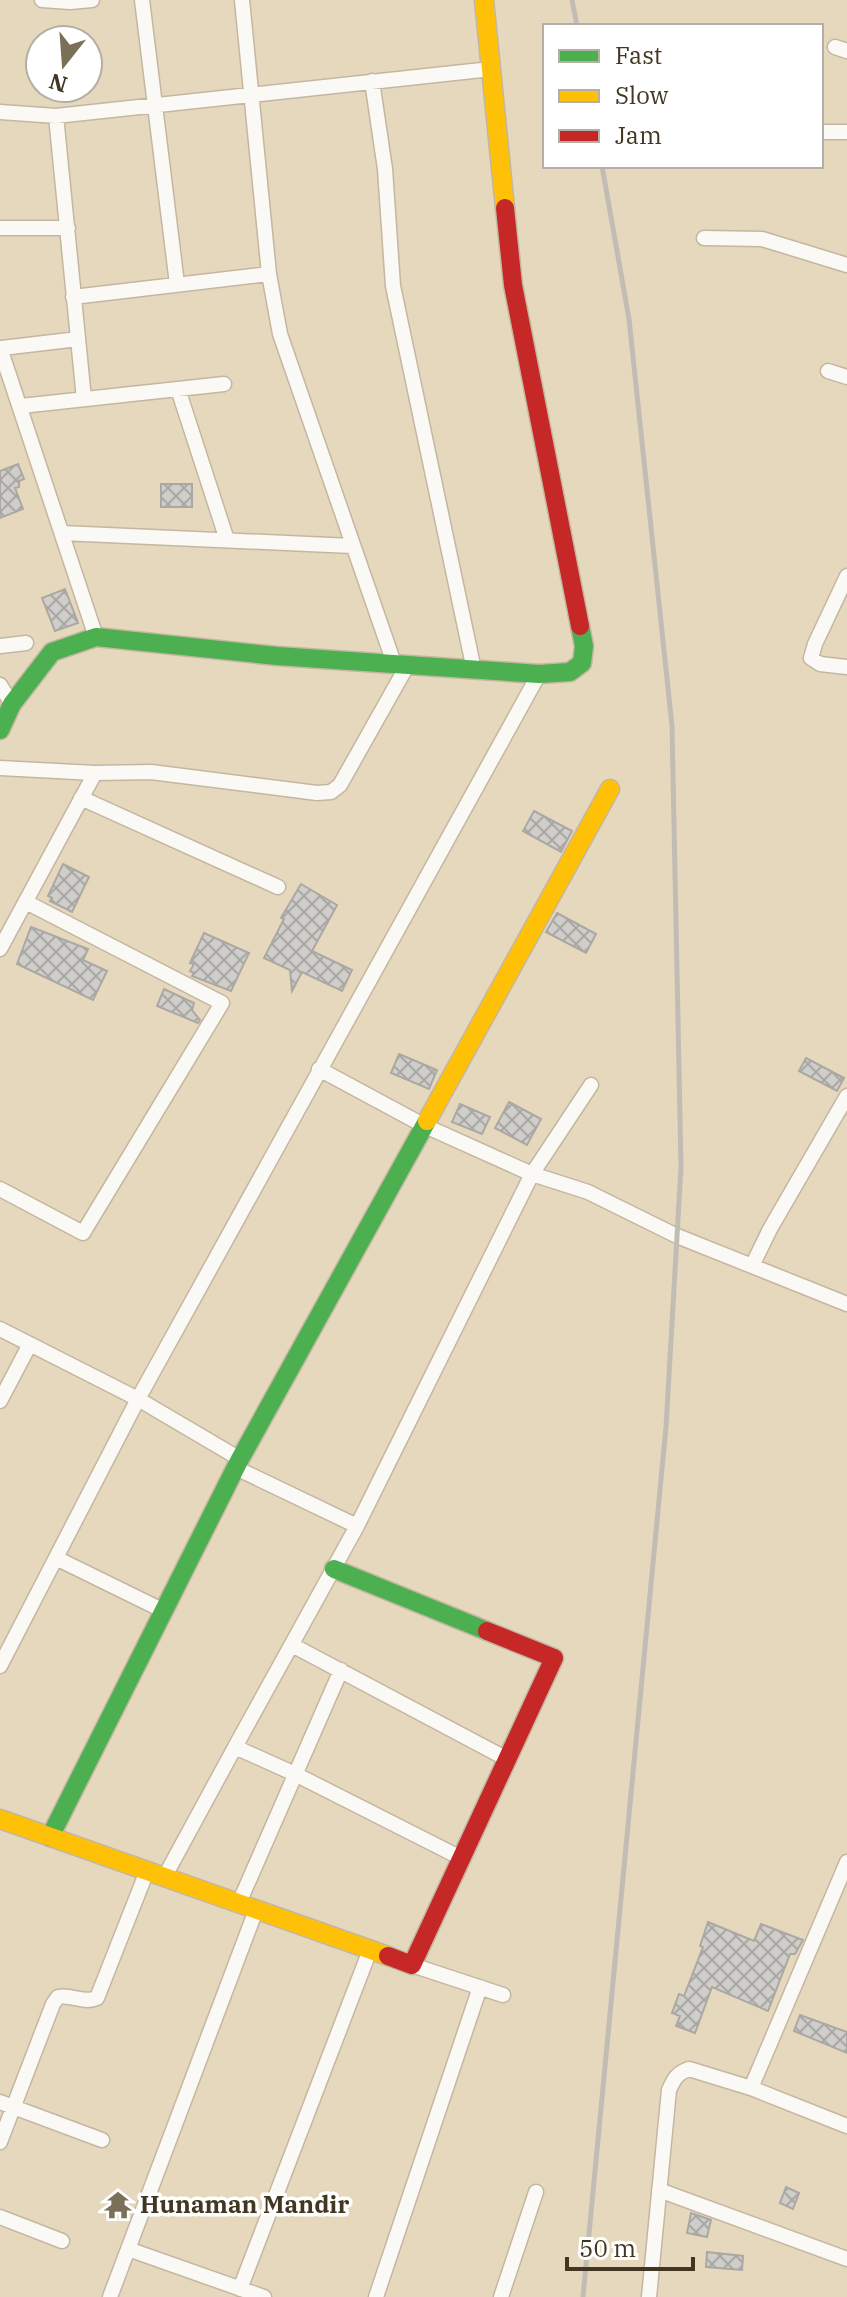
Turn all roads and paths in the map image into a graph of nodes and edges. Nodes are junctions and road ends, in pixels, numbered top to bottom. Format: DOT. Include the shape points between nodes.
graph roads {
  1 [pos="42,0"];
  2 [pos="92,0"];
  3 [pos="142,0"];
  4 [pos="242,0"];
  5 [pos="484,0"];
  6 [pos="491,69"];
  7 [pos="372,81"];
  8 [pos="252,93"];
  9 [pos="155,106"];
  10 [pos="0,112"];
  11 [pos="56,116"];
  12 [pos="823,132"];
  13 [pos="847,132"];
  14 [pos="0,228"];
  15 [pos="68,228"];
  16 [pos="704,238"];
  17 [pos="847,265"];
  18 [pos="269,274"];
  19 [pos="177,284"];
  20 [pos="73,297"];
  21 [pos="78,339"];
  22 [pos="1,348"];
  23 [pos="828,371"];
  24 [pos="847,377"];
  25 [pos="224,384"];
  26 [pos="178,389"];
  27 [pos="84,399"];
  28 [pos="21,406"];
  29 [pos="62,533"];
  30 [pos="227,540"];
  31 [pos="352,546"];
  32 [pos="847,576"];
  33 [pos="96,637"];
  34 [pos="26,643"];
  35 [pos="0,646"];
  36 [pos="401,666"];
  37 [pos="847,667"];
  38 [pos="474,670"];
  39 [pos="539,674"];
  40 [pos="0,685"];
  41 [pos="12,704"];
  42 [pos="0,730"];
  43 [pos="0,768"];
  44 [pos="95,773"];
  45 [pos="610,789"];
  46 [pos="81,798"];
  47 [pos="278,887"];
  48 [pos="26,902"];
  49 [pos="0,949"];
  50 [pos="319,1069"];
  51 [pos="591,1085"];
  52 [pos="847,1096"];
  53 [pos="423,1125"];
  54 [pos="532,1174"];
  55 [pos="0,1189"];
  56 [pos="752,1266"];
  57 [pos="847,1304"];
  58 [pos="0,1329"];
  59 [pos="30,1344"];
  60 [pos="138,1399"];
  61 [pos="0,1401"];
  62 [pos="238,1463"];
  63 [pos="357,1526"];
  64 [pos="56,1558"];
  65 [pos="334,1569"];
  66 [pos="164,1611"];
  67 [pos="292,1645"];
  68 [pos="0,1666"];
  69 [pos="341,1670"];
  70 [pos="235,1747"];
  71 [pos="507,1759"];
  72 [pos="295,1774"];
  73 [pos="0,1819"];
  74 [pos="50,1837"];
  75 [pos="461,1858"];
  76 [pos="847,1862"];
  77 [pos="156,1874"];
  78 [pos="247,1906"];
  79 [pos="370,1950"];
  80 [pos="412,1965"];
  81 [pos="480,1987"];
  82 [pos="503,1995"];
  83 [pos="751,2088"];
  84 [pos="7,2104"];
  85 [pos="847,2126"];
  86 [pos="102,2140"];
  87 [pos="0,2142"];
  88 [pos="659,2190"];
  89 [pos="536,2192"];
  90 [pos="0,2217"];
  91 [pos="62,2241"];
  92 [pos="128,2249"];
  93 [pos="847,2259"];
  94 [pos="240,2289"];
  95 [pos="110,2297"];
  96 [pos="264,2297"];
  97 [pos="376,2297"];
  98 [pos="501,2297"];
  99 [pos="649,2297"];
  1 -- 2 [label="street"];
  3 -- 9 [label="street"];
  4 -- 8 [label="street"];
  5 -- 6 [label="street"];
  6 -- 7 [label="street"];
  6 -- 39 [label="street" via="513,285 584,646 577,669"];
  7 -- 8 [label="street"];
  7 -- 38 [label="street" via="398,313"];
  8 -- 9 [label="street"];
  8 -- 18 [label="street"];
  9 -- 11 [label="street"];
  9 -- 19 [label="street"];
  10 -- 11 [label="street"];
  11 -- 15 [label="street"];
  12 -- 13 [label="street"];
  14 -- 15 [label="street"];
  15 -- 20 [label="street"];
  16 -- 17 [label="street" via="762,239"];
  18 -- 19 [label="street"];
  18 -- 31 [label="street" via="283,348"];
  19 -- 20 [label="street"];
  20 -- 21 [label="street"];
  21 -- 22 [label="street"];
  21 -- 27 [label="street"];
  22 -- 28 [label="street"];
  23 -- 24 [label="street"];
  25 -- 26 [label="street"];
  26 -- 27 [label="street"];
  26 -- 30 [label="street"];
  27 -- 28 [label="street"];
  28 -- 29 [label="street"];
  29 -- 30 [label="street"];
  29 -- 33 [label="street"];
  30 -- 31 [label="street"];
  31 -- 36 [label="street"];
  32 -- 37 [label="street" via="811,658"];
  33 -- 36 [label="street"];
  33 -- 41 [label="street" via="52,652"];
  34 -- 35 [label="street"];
  36 -- 38 [label="street"];
  36 -- 44 [label="street" via="340,785 331,792 151,772"];
  38 -- 39 [label="street"];
  39 -- 50 [label="street"];
  40 -- 41 [label="street"];
  41 -- 42 [label="street"];
  43 -- 44 [label="street"];
  44 -- 46 [label="street"];
  45 -- 53 [label="street"];
  46 -- 47 [label="street"];
  46 -- 48 [label="street"];
  48 -- 49 [label="street"];
  48 -- 55 [label="street" via="222,1003 83,1233"];
  50 -- 53 [label="street"];
  50 -- 60 [label="street"];
  51 -- 54 [label="street"];
  52 -- 56 [label="street"];
  53 -- 54 [label="street"];
  53 -- 62 [label="street"];
  54 -- 56 [label="street" via="588,1192"];
  54 -- 63 [label="street"];
  56 -- 57 [label="street"];
  58 -- 59 [label="street"];
  59 -- 60 [label="street"];
  59 -- 61 [label="street"];
  60 -- 62 [label="street"];
  60 -- 64 [label="street"];
  62 -- 63 [label="street"];
  62 -- 66 [label="street"];
  63 -- 65 [label="street"];
  64 -- 66 [label="street"];
  64 -- 68 [label="street"];
  65 -- 67 [label="street"];
  65 -- 71 [label="street" via="554,1658"];
  66 -- 74 [label="street"];
  67 -- 69 [label="street"];
  67 -- 70 [label="street"];
  69 -- 71 [label="street"];
  69 -- 72 [label="street"];
  70 -- 72 [label="street"];
  70 -- 77 [label="street"];
  71 -- 75 [label="street"];
  72 -- 75 [label="street"];
  72 -- 78 [label="street"];
  73 -- 74 [label="street"];
  74 -- 77 [label="street"];
  75 -- 80 [label="street"];
  76 -- 83 [label="street"];
  77 -- 78 [label="street"];
  77 -- 84 [label="street" via="103,1990 89,2002 58,1997"];
  78 -- 79 [label="street"];
  78 -- 92 [label="street"];
  79 -- 80 [label="street"];
  79 -- 94 [label="street"];
  80 -- 81 [label="street"];
  81 -- 82 [label="street"];
  81 -- 97 [label="street"];
  83 -- 85 [label="street"];
  83 -- 88 [label="street" via="689,2069 679,2072 669,2090"];
  84 -- 86 [label="street"];
  84 -- 87 [label="street"];
  88 -- 93 [label="street"];
  88 -- 99 [label="street"];
  89 -- 98 [label="street"];
  90 -- 91 [label="street"];
  92 -- 94 [label="street"];
  92 -- 95 [label="street"];
  94 -- 96 [label="street"];
}
